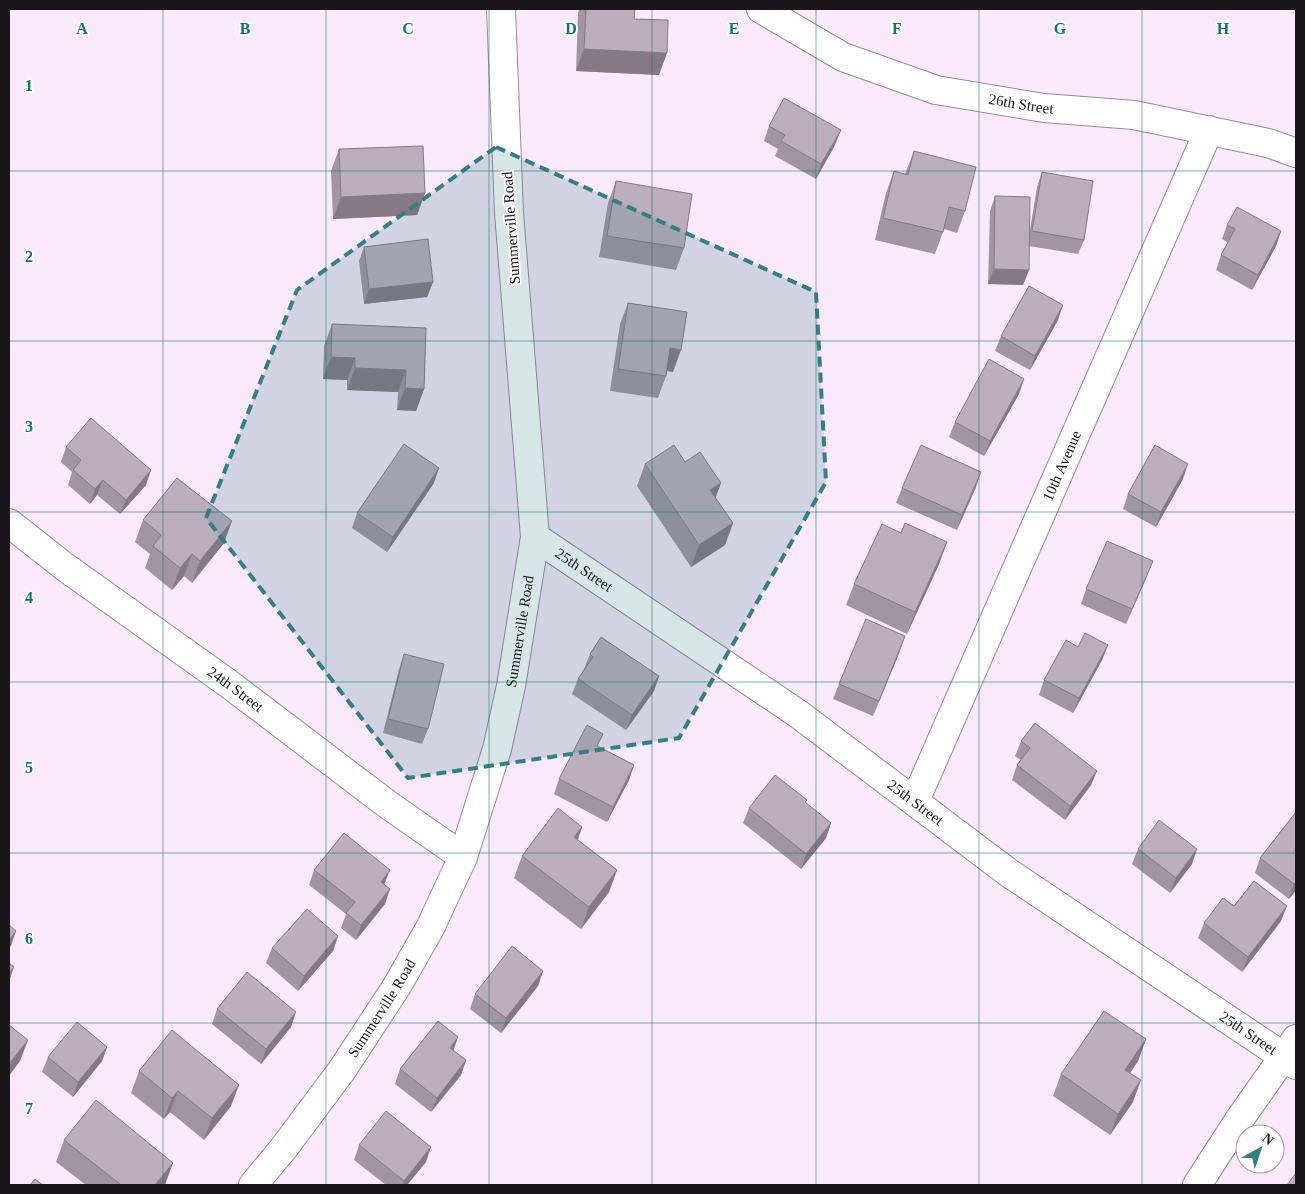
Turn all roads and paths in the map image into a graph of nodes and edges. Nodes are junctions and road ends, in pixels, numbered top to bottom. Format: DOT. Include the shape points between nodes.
graph roads {
  1 [pos="502,9"];
  2 [pos="761,9"];
  3 [pos="1210,130"];
  4 [pos="1296,154"];
  5 [pos="9,523"];
  6 [pos="535,537"];
  7 [pos="915,801"];
  8 [pos="463,857"];
  9 [pos="1292,1054"];
  10 [pos="253,1185"];
  11 [pos="1197,1185"];
  1 -- 6 [label="street, Summerville Road" via="509,213"];
  2 -- 3 [label="street, 26th Street" via="843,57 936,90 1044,108 1134,115"];
  3 -- 4 [label="street, 26th Street" via="1268,143"];
  3 -- 7 [label="street, 10th Avenue"];
  5 -- 8 [label="street, 24th Street"];
  6 -- 7 [label="street, 25th Street" via="797,712"];
  6 -- 8 [label="street, Summerville Road" via="497,749"];
  7 -- 9 [label="street, 25th Street" via="1009,873"];
  8 -- 10 [label="street, Summerville Road" via="430,928 397,986 342,1070"];
  9 -- 11 [label="street" via="1240,1120"];
}
